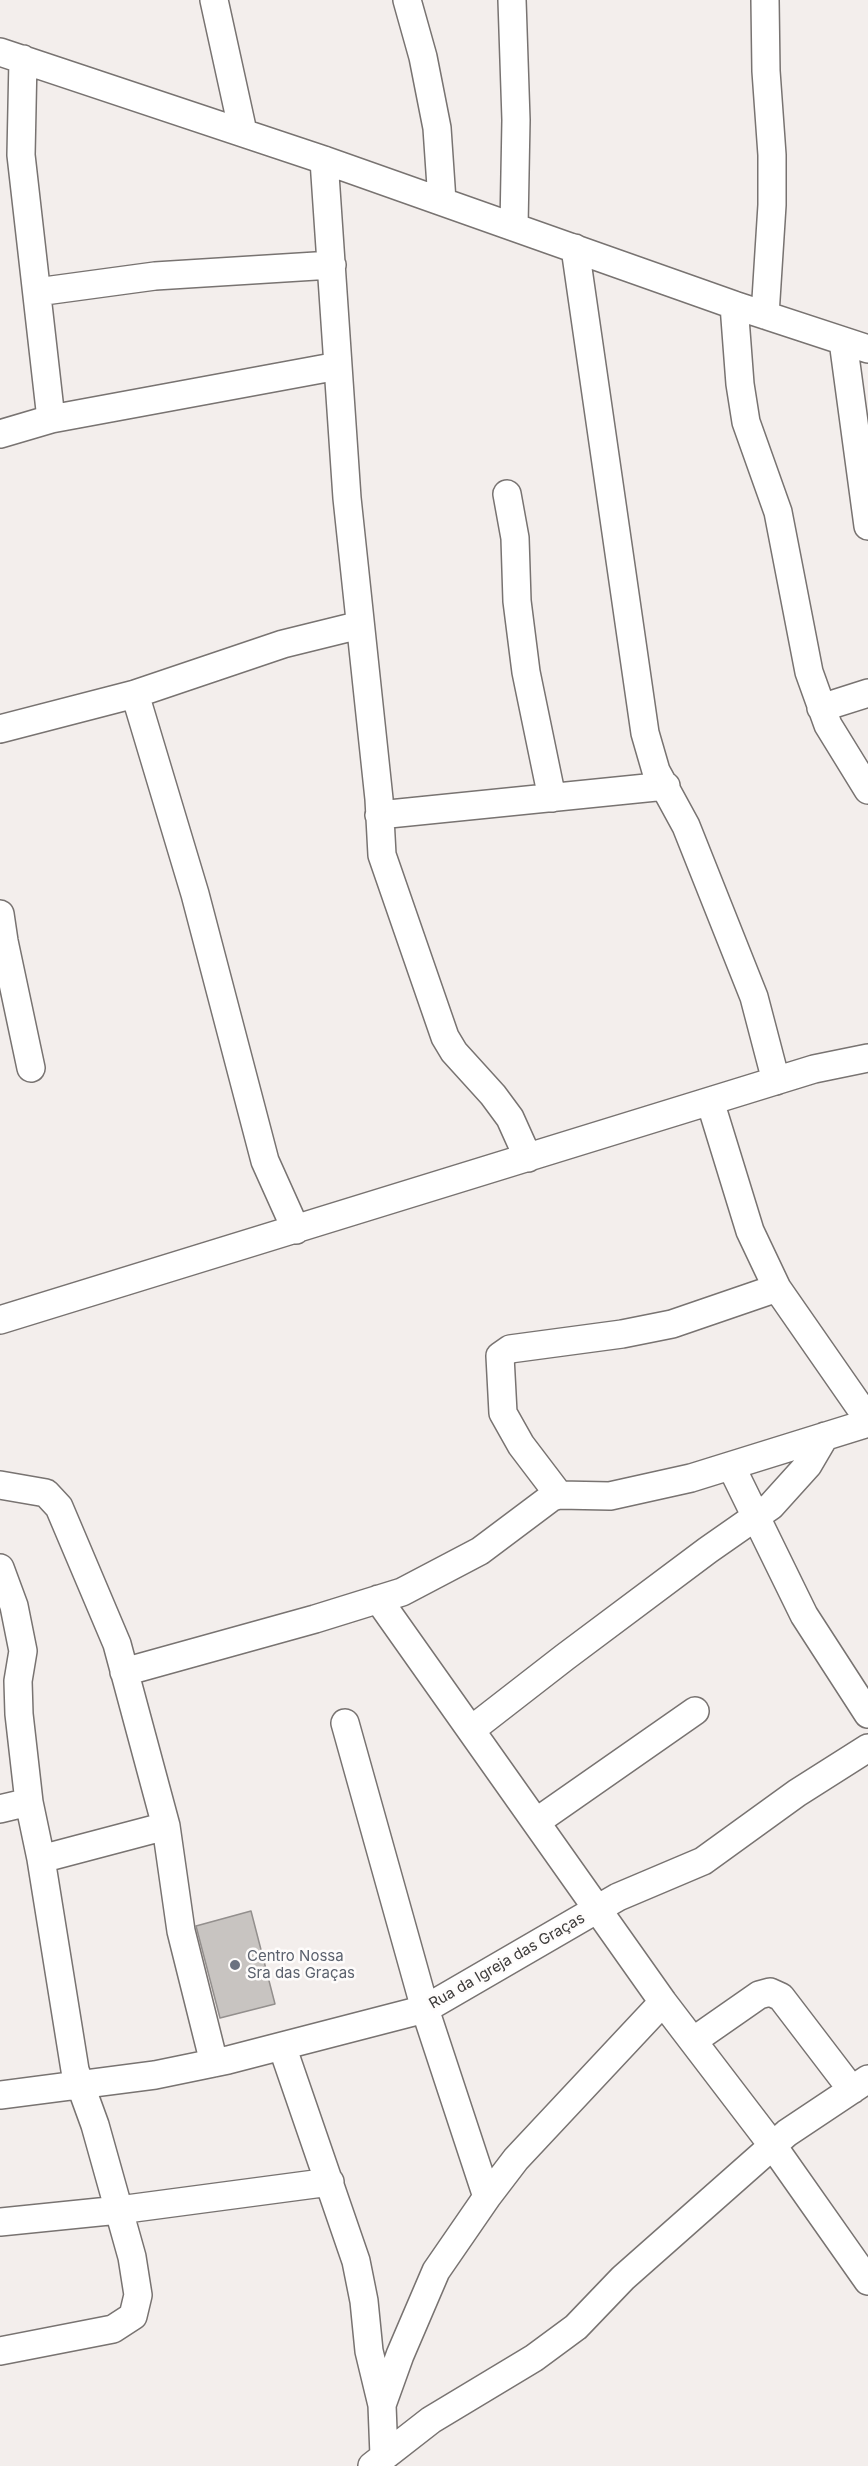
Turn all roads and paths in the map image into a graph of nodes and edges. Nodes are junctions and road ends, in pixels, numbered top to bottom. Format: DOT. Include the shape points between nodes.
graph roads {
  1 [pos="214,0"];
  2 [pos="407,0"];
  3 [pos="512,0"];
  4 [pos="765,0"];
  5 [pos="11,55"];
  6 [pos="243,132"];
  7 [pos="11,154"];
  8 [pos="324,160"];
  9 [pos="442,201"];
  10 [pos="514,226"];
  11 [pos="575,248"];
  12 [pos="332,265"];
  13 [pos="37,292"];
  14 [pos="734,305"];
  15 [pos="765,315"];
  16 [pos="843,341"];
  17 [pos="868,350"];
  18 [pos="338,366"];
  19 [pos="51,419"];
  20 [pos="0,434"];
  21 [pos="507,494"];
  22 [pos="868,526"];
  23 [pos="360,625"];
  24 [pos="868,693"];
  25 [pos="135,694"];
  26 [pos="821,708"];
  27 [pos="0,729"];
  28 [pos="666,786"];
  29 [pos="868,789"];
  30 [pos="552,798"];
  31 [pos="379,815"];
  32 [pos="0,914"];
  33 [pos="868,1059"];
  34 [pos="31,1068"];
  35 [pos="776,1081"];
  36 [pos="710,1101"];
  37 [pos="528,1158"];
  38 [pos="296,1230"];
  39 [pos="777,1288"];
  40 [pos="0,1320"];
  41 [pos="868,1421"];
  42 [pos="825,1436"];
  43 [pos="731,1466"];
  44 [pos="0,1485"];
  45 [pos="559,1495"];
  46 [pos="756,1517"];
  47 [pos="0,1568"];
  48 [pos="378,1599"];
  49 [pos="11,1656"];
  50 [pos="124,1672"];
  51 [pos="695,1711"];
  52 [pos="868,1714"];
  53 [pos="345,1723"];
  54 [pos="471,1730"];
  55 [pos="868,1748"];
  56 [pos="29,1802"];
  57 [pos="0,1809"];
  58 [pos="536,1822"];
  59 [pos="166,1826"];
  60 [pos="41,1859"];
  61 [pos="598,1909"];
  62 [pos="663,2002"];
  63 [pos="425,2009"];
  64 [pos="693,2041"];
  65 [pos="282,2046"];
  66 [pos="214,2063"];
  67 [pos="80,2084"];
  68 [pos="860,2085"];
  69 [pos="0,2095"];
  70 [pos="773,2146"];
  71 [pos="330,2182"];
  72 [pos="487,2197"];
  73 [pos="119,2211"];
  74 [pos="0,2222"];
  75 [pos="868,2281"];
  76 [pos="0,2351"];
  77 [pos="382,2405"];
  78 [pos="378,2461"];
  1 -- 6 [label="street"];
  2 -- 9 [label="street" via="437,128"];
  3 -- 10 [label="street"];
  4 -- 15 [label="street" via="772,205"];
  5 -- 6 [label="street"];
  5 -- 7 [label="street"];
  6 -- 8 [label="street"];
  7 -- 13 [label="street"];
  8 -- 9 [label="street"];
  8 -- 12 [label="street"];
  9 -- 10 [label="street"];
  10 -- 11 [label="street"];
  11 -- 14 [label="street"];
  11 -- 28 [label="street" via="645,733 656,771"];
  12 -- 13 [label="street" via="155,276"];
  12 -- 18 [label="street"];
  13 -- 19 [label="street"];
  14 -- 15 [label="street"];
  14 -- 26 [label="street" via="746,422 778,512 809,672"];
  15 -- 16 [label="street"];
  16 -- 17 [label="street"];
  16 -- 22 [label="street"];
  18 -- 19 [label="street"];
  18 -- 23 [label="street"];
  19 -- 20 [label="street"];
  21 -- 30 [label="street" via="515,538 517,601 526,672"];
  23 -- 25 [label="street" via="283,644"];
  23 -- 31 [label="street"];
  24 -- 26 [label="street"];
  25 -- 27 [label="street"];
  25 -- 38 [label="street" via="195,894 265,1161"];
  26 -- 29 [label="street"];
  28 -- 30 [label="street"];
  28 -- 35 [label="street" via="686,826 754,997"];
  30 -- 31 [label="street"];
  31 -- 37 [label="street" via="382,855 445,1037 510,1118"];
  32 -- 34 [label="street"];
  33 -- 35 [label="street"];
  35 -- 36 [label="street"];
  36 -- 37 [label="street"];
  36 -- 39 [label="street" via="750,1231"];
  37 -- 38 [label="street"];
  38 -- 40 [label="street"];
  39 -- 41 [label="street"];
  39 -- 45 [label="street" via="672,1324 510,1349 500,1356 503,1413 521,1445"];
  41 -- 42 [label="street"];
  42 -- 43 [label="street"];
  42 -- 46 [label="street" via="788,1489"];
  43 -- 45 [label="street" via="610,1496"];
  43 -- 46 [label="street"];
  44 -- 50 [label="street" via="46,1493 59,1507 117,1644"];
  45 -- 48 [label="street" via="542,1503 480,1551 402,1592"];
  46 -- 52 [label="street" via="804,1615"];
  46 -- 54 [label="street"];
  47 -- 49 [label="street" via="14,1606"];
  48 -- 50 [label="street"];
  48 -- 54 [label="street"];
  49 -- 56 [label="street" via="18,1680"];
  50 -- 59 [label="street"];
  51 -- 58 [label="street"];
  53 -- 63 [label="street"];
  54 -- 58 [label="street"];
  55 -- 61 [label="street, Rua da Igreja das Graças" via="703,1861"];
  56 -- 57 [label="street"];
  56 -- 60 [label="street"];
  58 -- 61 [label="street"];
  59 -- 60 [label="street"];
  59 -- 66 [label="street" via="182,1931"];
  60 -- 67 [label="street"];
  61 -- 62 [label="street"];
  61 -- 63 [label="street, Rua da Igreja das Graças"];
  62 -- 64 [label="street"];
  62 -- 72 [label="street" via="516,2159"];
  63 -- 65 [label="street, Rua da Igreja das Graças"];
  63 -- 72 [label="street"];
  64 -- 68 [label="street" via="759,1995 770,1992 781,1997"];
  64 -- 70 [label="street"];
  65 -- 66 [label="street, Rua da Igreja das Graças"];
  65 -- 71 [label="street"];
  66 -- 67 [label="street, Rua da Igreja das Graças"];
  67 -- 69 [label="street, Rua da Igreja das Graças"];
  67 -- 73 [label="street"];
  68 -- 70 [label="street"];
  70 -- 75 [label="street"];
  70 -- 78 [label="street" via="623,2278 576,2327 534,2358 431,2420"];
  71 -- 73 [label="street"];
  71 -- 77 [label="street" via="356,2261 369,2351"];
  72 -- 77 [label="street" via="436,2271"];
  73 -- 74 [label="street"];
  73 -- 76 [label="street" via="138,2295 133,2316 113,2329"];
  77 -- 78 [label="street"];
}
